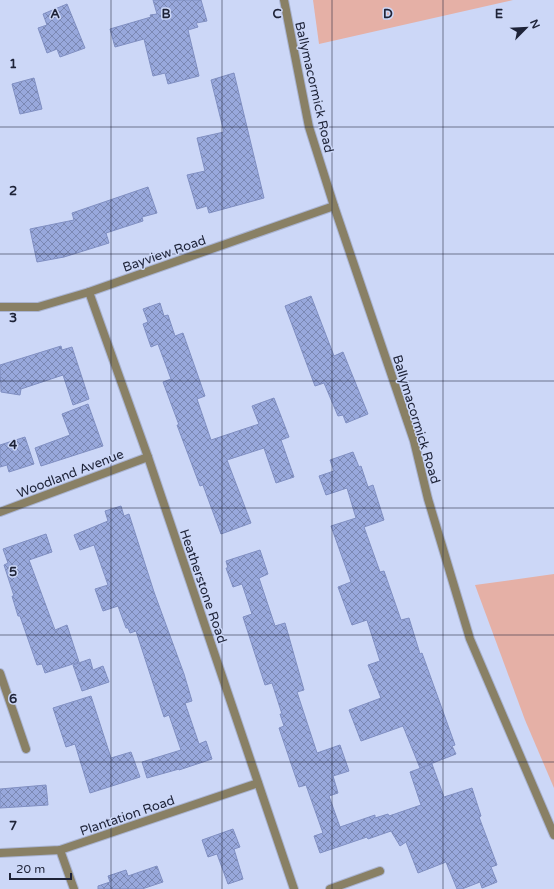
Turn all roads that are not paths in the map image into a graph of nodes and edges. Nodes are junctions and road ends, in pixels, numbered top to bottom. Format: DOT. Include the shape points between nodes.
graph roads {
  1 [pos="284,0"];
  2 [pos="334,206"];
  3 [pos="89,292"];
  4 [pos="0,307"];
  5 [pos="148,457"];
  6 [pos="0,512"];
  7 [pos="0,673"];
  8 [pos="26,749"];
  9 [pos="258,783"];
  10 [pos="554,835"];
  11 [pos="60,850"];
  12 [pos="0,853"];
  13 [pos="380,871"];
  14 [pos="74,889"];
  15 [pos="294,889"];
  16 [pos="330,889"];
  1 -- 2 [label="street, Ballymacormick Road" via="309,127"];
  2 -- 3 [label="street, Bayview Road"];
  2 -- 10 [label="street, Ballymacormick Road" via="414,441 428,499 470,640"];
  3 -- 4 [label="street, Bayview Road" via="38,308"];
  3 -- 5 [label="street, Heatherstone Road"];
  5 -- 6 [label="street, Woodland Avenue"];
  5 -- 9 [label="street, Heatherstone Road"];
  7 -- 8 [label="street"];
  9 -- 11 [label="street, Plantation Road"];
  9 -- 15 [label="street, Heatherstone Road"];
  11 -- 12 [label="street, Plantation Road"];
  11 -- 14 [label="street"];
  13 -- 16 [label="street"];
}
